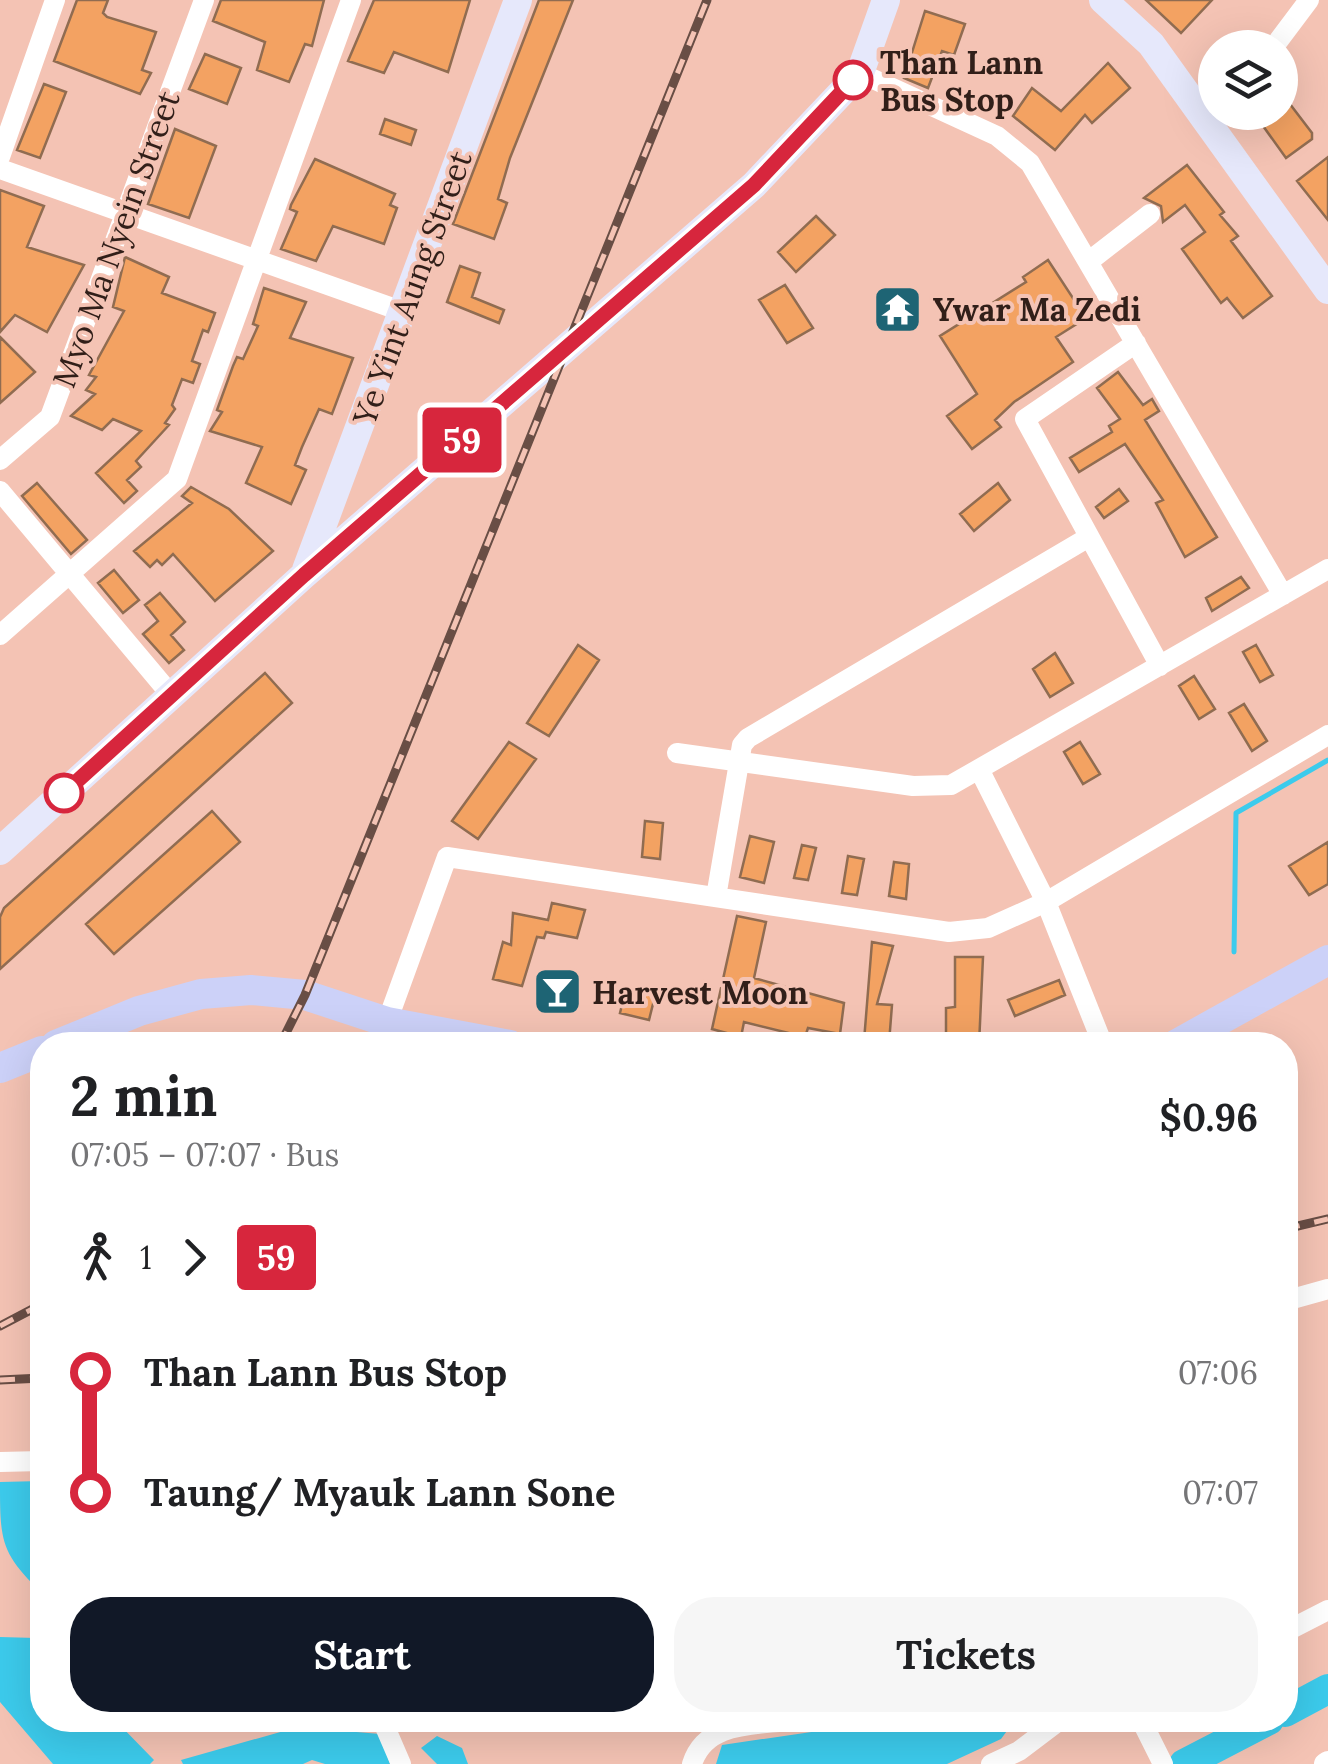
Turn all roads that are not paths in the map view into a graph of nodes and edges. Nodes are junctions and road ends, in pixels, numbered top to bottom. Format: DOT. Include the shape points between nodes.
graph roads {
  1 [pos="55,0"];
  2 [pos="204,0"];
  3 [pos="351,0"];
  4 [pos="518,0"];
  5 [pos="886,0"];
  6 [pos="1103,0"];
  7 [pos="1310,0"];
  8 [pos="1320,0"];
  9 [pos="1328,12"];
  10 [pos="1287,30"];
  11 [pos="860,73"];
  12 [pos="1198,99"];
  13 [pos="1223,130"];
  14 [pos="0,156"];
  15 [pos="0,169"];
  16 [pos="1150,214"];
  17 [pos="126,216"];
  18 [pos="256,261"];
  19 [pos="1088,262"];
  20 [pos="1328,290"];
  21 [pos="404,312"];
  22 [pos="1136,343"];
  23 [pos="0,460"];
  24 [pos="0,491"];
  25 [pos="1090,537"];
  26 [pos="1328,569"];
  27 [pos="69,573"];
  28 [pos="304,575"];
  29 [pos="1283,594"];
  30 [pos="0,635"];
  31 [pos="1160,666"];
  32 [pos="172,696"];
  33 [pos="1328,734"];
  34 [pos="677,754"];
  35 [pos="740,762"];
  36 [pos="980,771"];
  37 [pos="0,851"];
  38 [pos="716,897"];
  39 [pos="1046,902"];
  40 [pos="1328,960"];
  41 [pos="387,1022"];
  42 [pos="87,1032"];
  43 [pos="440,1032"];
  44 [pos="1098,1032"];
  45 [pos="1198,1032"];
  46 [pos="30,1056"];
  47 [pos="0,1068"];
  48 [pos="1328,1289"];
  49 [pos="1298,1297"];
  50 [pos="30,1461"];
  51 [pos="0,1462"];
  52 [pos="1328,1610"];
  53 [pos="1298,1625"];
  54 [pos="387,1732"];
  55 [pos="716,1732"];
  56 [pos="1045,1732"];
  57 [pos="1147,1732"];
  58 [pos="1159,1755"];
  59 [pos="401,1764"];
  60 [pos="692,1764"];
  61 [pos="991,1764"];
  1 -- 14 [label="street"];
  2 -- 17 [label="street, Myo Ma Nyein Street"];
  3 -- 18 [label="street"];
  4 -- 21 [label="main road, Ye Yint Aung Street"];
  5 -- 11 [label="main road"];
  6 -- 12 [label="main road"];
  7 -- 10 [label="street"];
  8 -- 9 [label="street"];
  11 -- 19 [label="street" via="997,136 1030,163"];
  11 -- 28 [label="main road" via="754,185"];
  13 -- 20 [label="main road"];
  15 -- 17 [label="street"];
  16 -- 19 [label="street"];
  17 -- 18 [label="street"];
  17 -- 23 [label="street, Myo Ma Nyein Street" via="50,417"];
  18 -- 21 [label="street"];
  18 -- 27 [label="street" via="177,479"];
  19 -- 22 [label="street"];
  21 -- 28 [label="main road, Ye Yint Aung Street"];
  22 -- 25 [label="street" via="1025,419"];
  22 -- 29 [label="street"];
  24 -- 27 [label="street"];
  25 -- 31 [label="street"];
  25 -- 35 [label="street" via="748,738"];
  26 -- 29 [label="street"];
  27 -- 30 [label="street"];
  27 -- 32 [label="street"];
  28 -- 32 [label="main road"];
  29 -- 31 [label="street"];
  31 -- 36 [label="street"];
  32 -- 37 [label="main road"];
  33 -- 39 [label="street"];
  34 -- 35 [label="street"];
  35 -- 36 [label="street" via="913,786 950,786"];
  35 -- 38 [label="street"];
  36 -- 39 [label="street"];
  38 -- 39 [label="street" via="949,932 988,928"];
  38 -- 41 [label="street" via="447,857"];
  39 -- 44 [label="street"];
  40 -- 45 [label="main road"];
  41 -- 42 [label="main road" via="305,996 251,990 201,994"];
  41 -- 43 [label="main road"];
  46 -- 47 [label="main road"];
  48 -- 49 [label="street"];
  50 -- 51 [label="street"];
  52 -- 53 [label="street"];
  54 -- 59 [label="street"];
  55 -- 60 [label="street" via="697,1748"];
  56 -- 61 [label="street"];
  57 -- 58 [label="street"];
}
